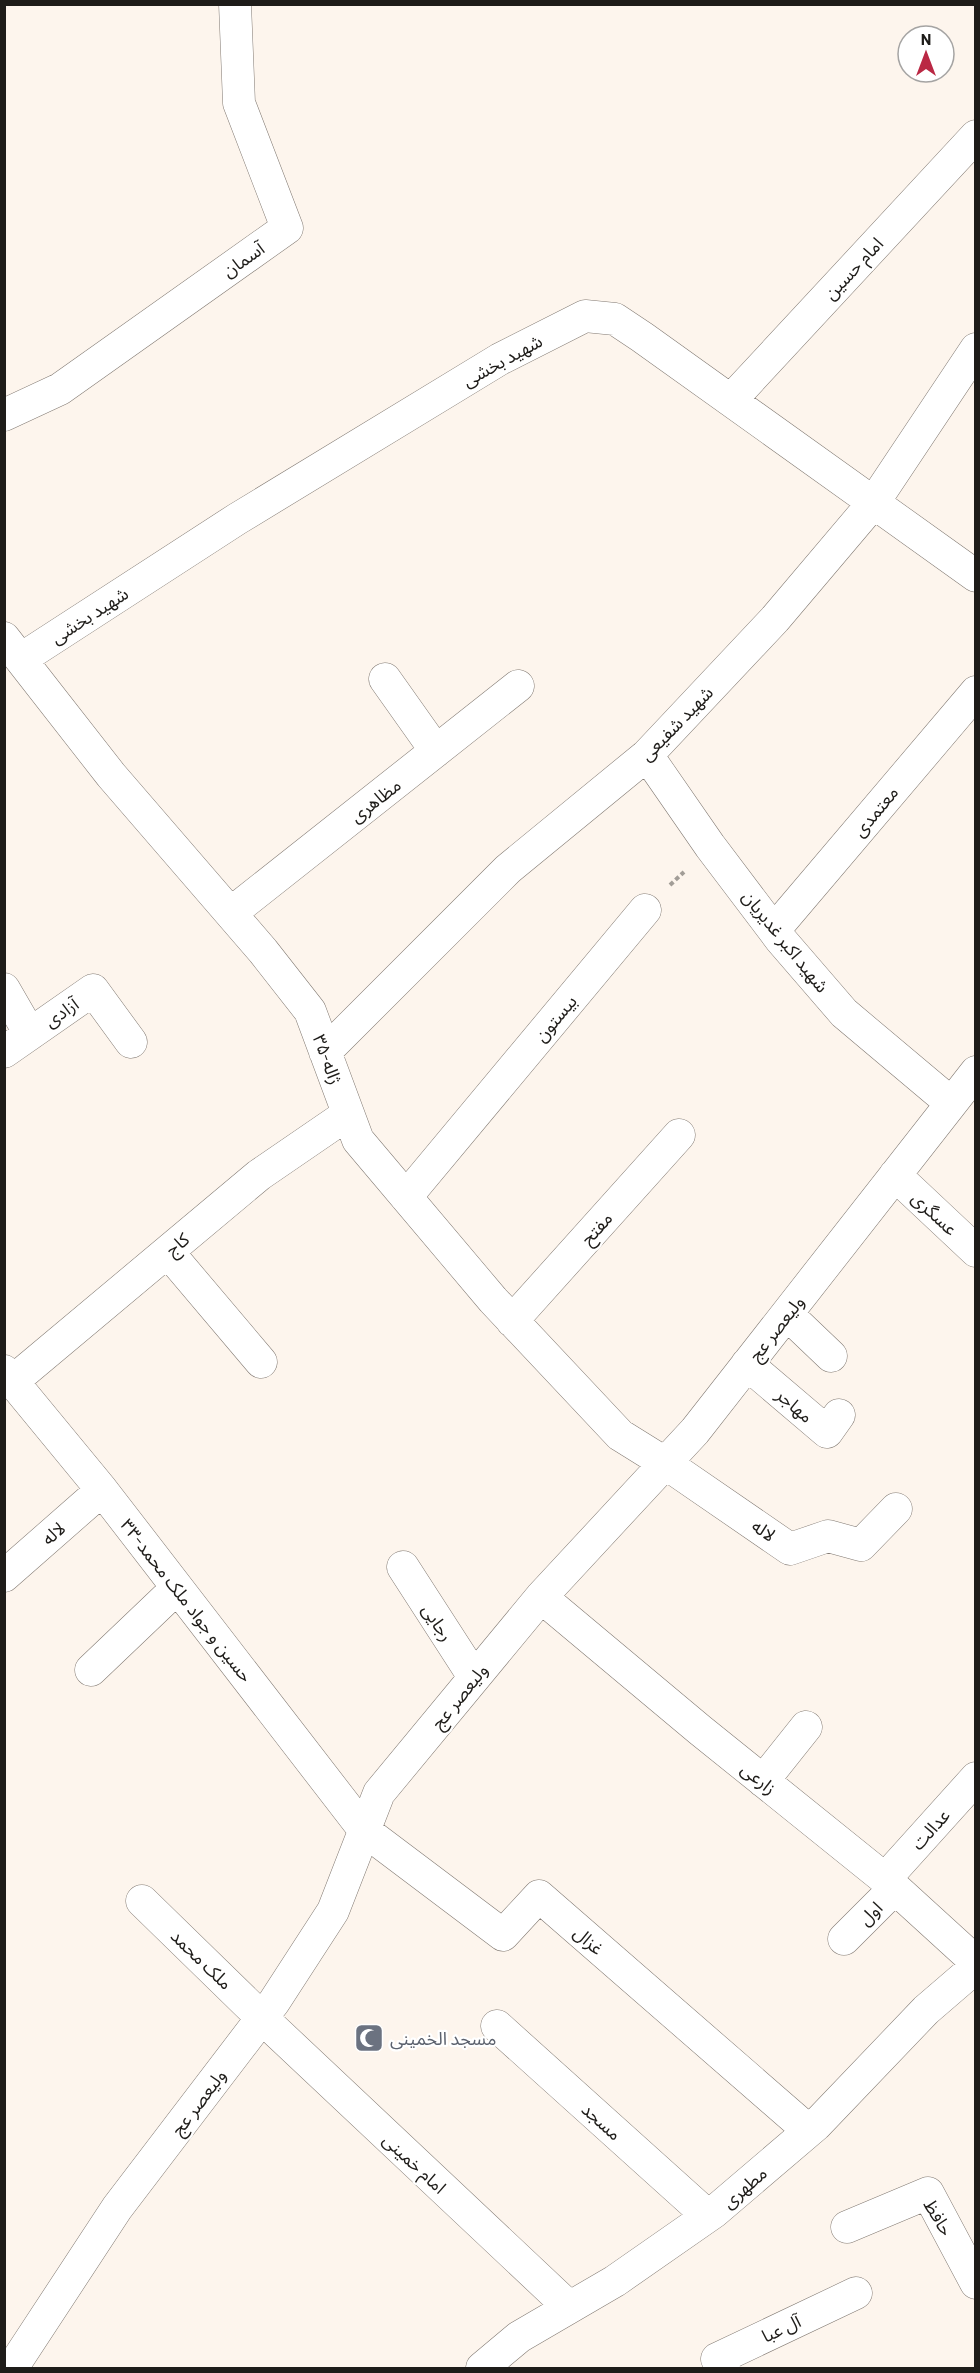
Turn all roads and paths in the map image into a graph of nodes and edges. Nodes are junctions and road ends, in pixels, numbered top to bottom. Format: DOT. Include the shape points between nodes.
graph roads {
  1 [pos="235,4"];
  2 [pos="975,136"];
  3 [pos="975,349"];
  4 [pos="731,400"];
  5 [pos="4,415"];
  6 [pos="874,502"];
  7 [pos="975,576"];
  8 [pos="13,648"];
  9 [pos="385,679"];
  10 [pos="518,686"];
  11 [pos="975,692"];
  12 [pos="436,751"];
  13 [pos="648,755"];
  14 [pos="710,846"];
  15 [pos="645,910"];
  16 [pos="231,913"];
  17 [pos="775,929"];
  18 [pos="4,989"];
  19 [pos="30,1034"];
  20 [pos="131,1042"];
  21 [pos="4,1052"];
  22 [pos="325,1052"];
  23 [pos="975,1072"];
  24 [pos="951,1103"];
  25 [pos="348,1114"];
  26 [pos="679,1135"];
  27 [pos="895,1175"];
  28 [pos="406,1197"];
  29 [pos="975,1251"];
  30 [pos="168,1252"];
  31 [pos="787,1314"];
  32 [pos="512,1321"];
  33 [pos="831,1356"];
  34 [pos="261,1362"];
  35 [pos="747,1364"];
  36 [pos="9,1376"];
  37 [pos="839,1415"];
  38 [pos="665,1463"];
  39 [pos="102,1490"];
  40 [pos="896,1509"];
  41 [pos="403,1566"];
  42 [pos="4,1576"];
  43 [pos="177,1588"];
  44 [pos="541,1597"];
  45 [pos="91,1670"];
  46 [pos="474,1677"];
  47 [pos="806,1727"];
  48 [pos="975,1778"];
  49 [pos="763,1781"];
  50 [pos="365,1832"];
  51 [pos="890,1884"];
  52 [pos="142,1901"];
  53 [pos="844,1939"];
  54 [pos="975,1962"];
  55 [pos="975,1967"];
  56 [pos="262,2018"];
  57 [pos="497,2026"];
  58 [pos="809,2131"];
  59 [pos="708,2216"];
  60 [pos="847,2227"];
  61 [pos="975,2283"];
  62 [pos="856,2293"];
  63 [pos="569,2307"];
  64 [pos="715,2365"];
  65 [pos="12,2368"];
  66 [pos="482,2368"];
  1 -- 5 [label="street, آسمان" via="239,102 287,228 60,389"];
  2 -- 4 [label="street, امام حسین"];
  3 -- 6 [label="street, شهید شفیعی"];
  4 -- 6 [label="street, شهید بخشی"];
  4 -- 8 [label="street, شهید بخشی" via="615,319 585,316 500,358 237,519"];
  6 -- 7 [label="street, شهید بخشی"];
  6 -- 13 [label="street, شهید شفیعی" via="775,619"];
  8 -- 16 [label="street, ۳۵-ژاله" via="111,775"];
  9 -- 12 [label="street"];
  10 -- 12 [label="street, مظاهری"];
  11 -- 17 [label="street, معتمدی"];
  12 -- 16 [label="street, مظاهری"];
  13 -- 14 [label="street, شهید اکبر غدیریان"];
  13 -- 22 [label="street, شهید شفیعی" via="508,869"];
  14 -- 15 [label="path"];
  14 -- 17 [label="street, شهید اکبر غدیریان"];
  15 -- 28 [label="street, بیستون"];
  16 -- 22 [label="street, ۳۵-ژاله" via="310,1011"];
  17 -- 24 [label="street, شهید اکبر غدیریان" via="844,1013"];
  18 -- 19 [label="street"];
  19 -- 20 [label="street, آزادی" via="93,990"];
  19 -- 21 [label="street, آزادی"];
  22 -- 25 [label="street, ۳۵-ژاله"];
  23 -- 24 [label="street, ولیعصر عج"];
  24 -- 27 [label="street, ولیعصر عج"];
  25 -- 28 [label="street, ۳۵-ژاله" via="358,1140"];
  25 -- 30 [label="street, کاج" via="260,1174"];
  26 -- 32 [label="street, مفتح"];
  27 -- 29 [label="street, عسگری"];
  27 -- 31 [label="street, ولیعصر عج"];
  28 -- 32 [label="street, ۳۵-ژاله"];
  30 -- 34 [label="street"];
  30 -- 36 [label="street, کاج"];
  31 -- 33 [label="street"];
  31 -- 35 [label="street, ولیعصر عج"];
  32 -- 38 [label="street, ۳۵-ژاله" via="620,1435"];
  35 -- 37 [label="street, مهاجر" via="826,1432"];
  35 -- 38 [label="street, ولیعصر عج"];
  36 -- 39 [label="street, ۳۳-حسین و جواد ملک محمد"];
  38 -- 40 [label="street, لاله" via="790,1549 828,1536 861,1545"];
  38 -- 44 [label="street, ولیعصر عج"];
  39 -- 42 [label="street, لاله"];
  39 -- 43 [label="street, ۳۳-حسین و جواد ملک محمد"];
  41 -- 46 [label="street, رجایی"];
  43 -- 45 [label="street"];
  43 -- 50 [label="street, ۳۳-حسین و جواد ملک محمد"];
  44 -- 46 [label="street, ولیعصر عج"];
  44 -- 49 [label="street, زارعی"];
  46 -- 50 [label="street, ولیعصر عج" via="379,1793"];
  47 -- 49 [label="street"];
  48 -- 51 [label="street, عدالت"];
  49 -- 51 [label="street, زارعی"];
  50 -- 56 [label="street, ولیعصر عج" via="333,1911"];
  50 -- 58 [label="street, غزال" via="502,1935 539,1896"];
  51 -- 53 [label="street, اول"];
  51 -- 54 [label="street, زارعی"];
  52 -- 56 [label="street, ملک محمد"];
  55 -- 58 [label="street, مطهری" via="926,2010"];
  56 -- 63 [label="street, امام خمینی"];
  56 -- 65 [label="street, ولیعصر عج" via="117,2208"];
  57 -- 59 [label="street, مسجد"];
  58 -- 59 [label="street, مطهری"];
  59 -- 63 [label="street, مطهری" via="615,2281"];
  60 -- 61 [label="street, حافظ" via="928,2193"];
  62 -- 64 [label="street, آل عبا"];
  63 -- 66 [label="street, مطهری" via="519,2337"];
}
